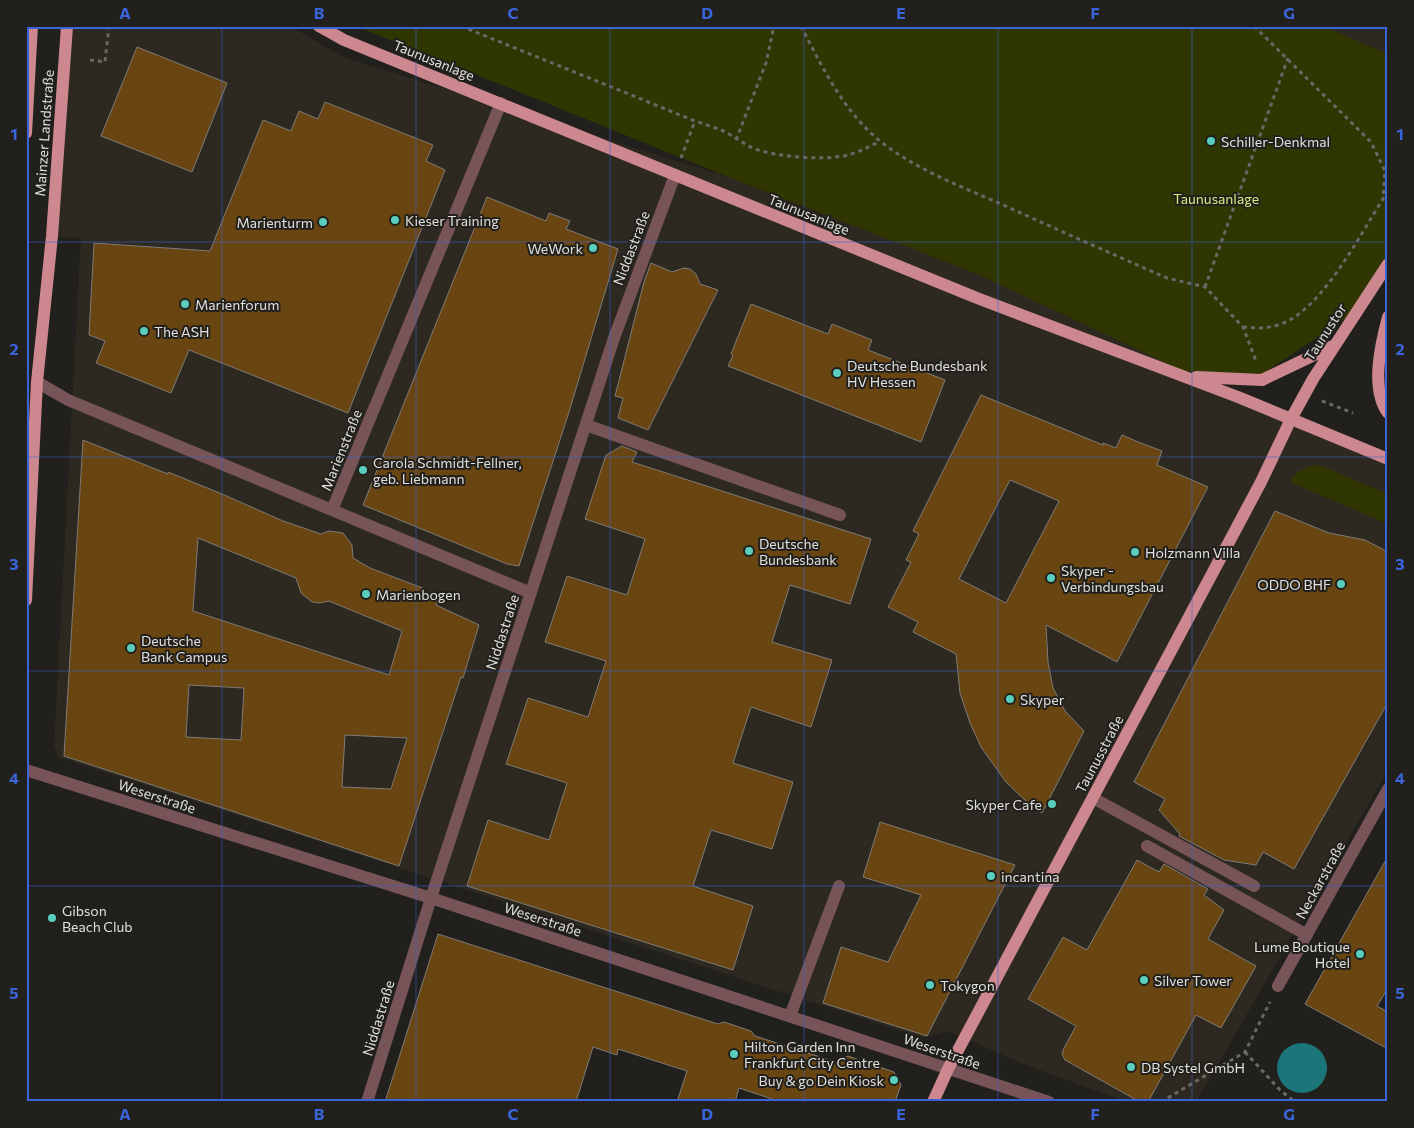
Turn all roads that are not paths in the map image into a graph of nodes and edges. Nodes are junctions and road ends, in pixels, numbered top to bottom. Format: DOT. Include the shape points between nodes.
graph roads {
  1 [pos="32,26"];
  2 [pos="67,26"];
  3 [pos="319,26"];
  4 [pos="501,103"];
  5 [pos="26,133"];
  6 [pos="675,175"];
  7 [pos="1388,264"];
  8 [pos="1388,317"];
  9 [pos="1334,346"];
  10 [pos="1184,376"];
  11 [pos="37,382"];
  12 [pos="1388,413"];
  13 [pos="1291,419"];
  14 [pos="586,424"];
  15 [pos="1388,459"];
  16 [pos="332,510"];
  17 [pos="840,515"];
  18 [pos="531,593"];
  19 [pos="26,600"];
  20 [pos="26,770"];
  21 [pos="1388,789"];
  22 [pos="1093,798"];
  23 [pos="1147,846"];
  24 [pos="839,886"];
  25 [pos="1254,886"];
  26 [pos="431,898"];
  27 [pos="1307,935"];
  28 [pos="1278,986"];
  29 [pos="790,1016"];
  30 [pos="948,1069"];
  31 [pos="367,1102"];
  32 [pos="933,1102"];
  33 [pos="1049,1102"];
  1 -- 5 [label="main road, Mainzer Landstraße"];
  2 -- 11 [label="main road, Mainzer Landstraße" via="52,236"];
  3 -- 4 [label="main road, Taunusanlage" via="344,40"];
  4 -- 6 [label="main road, Taunusanlage"];
  4 -- 16 [label="street, Marienstraße"];
  6 -- 10 [label="main road, Taunusanlage" via="976,298"];
  6 -- 14 [label="street, Niddastraße" via="635,278"];
  7 -- 9 [label="main road, Taunustor"];
  8 -- 12 [label="main road" via="1378,381"];
  9 -- 10 [label="main road" via="1262,380"];
  9 -- 13 [label="main road, Taunustor"];
  10 -- 13 [label="main road, Taunusanlage"];
  11 -- 16 [label="street, Marienstraße" via="68,400"];
  11 -- 19 [label="main road, Mainzer Landstraße"];
  13 -- 15 [label="main road, Taunusanlage"];
  13 -- 22 [label="main road, Taunusstraße" via="1261,482"];
  14 -- 17 [label="street"];
  14 -- 18 [label="street, Niddastraße"];
  16 -- 18 [label="street"];
  18 -- 26 [label="street, Niddastraße"];
  20 -- 26 [label="street, Weserstraße"];
  21 -- 27 [label="street, Neckarstraße"];
  22 -- 25 [label="street"];
  22 -- 30 [label="main road, Taunusstraße"];
  23 -- 27 [label="street"];
  24 -- 29 [label="street"];
  26 -- 29 [label="street, Weserstraße"];
  26 -- 31 [label="street, Niddastraße"];
  27 -- 28 [label="street, Neckarstraße"];
  29 -- 30 [label="street, Weserstraße"];
  30 -- 32 [label="main road, Taunusstraße"];
  30 -- 33 [label="street, Weserstraße"];
}
